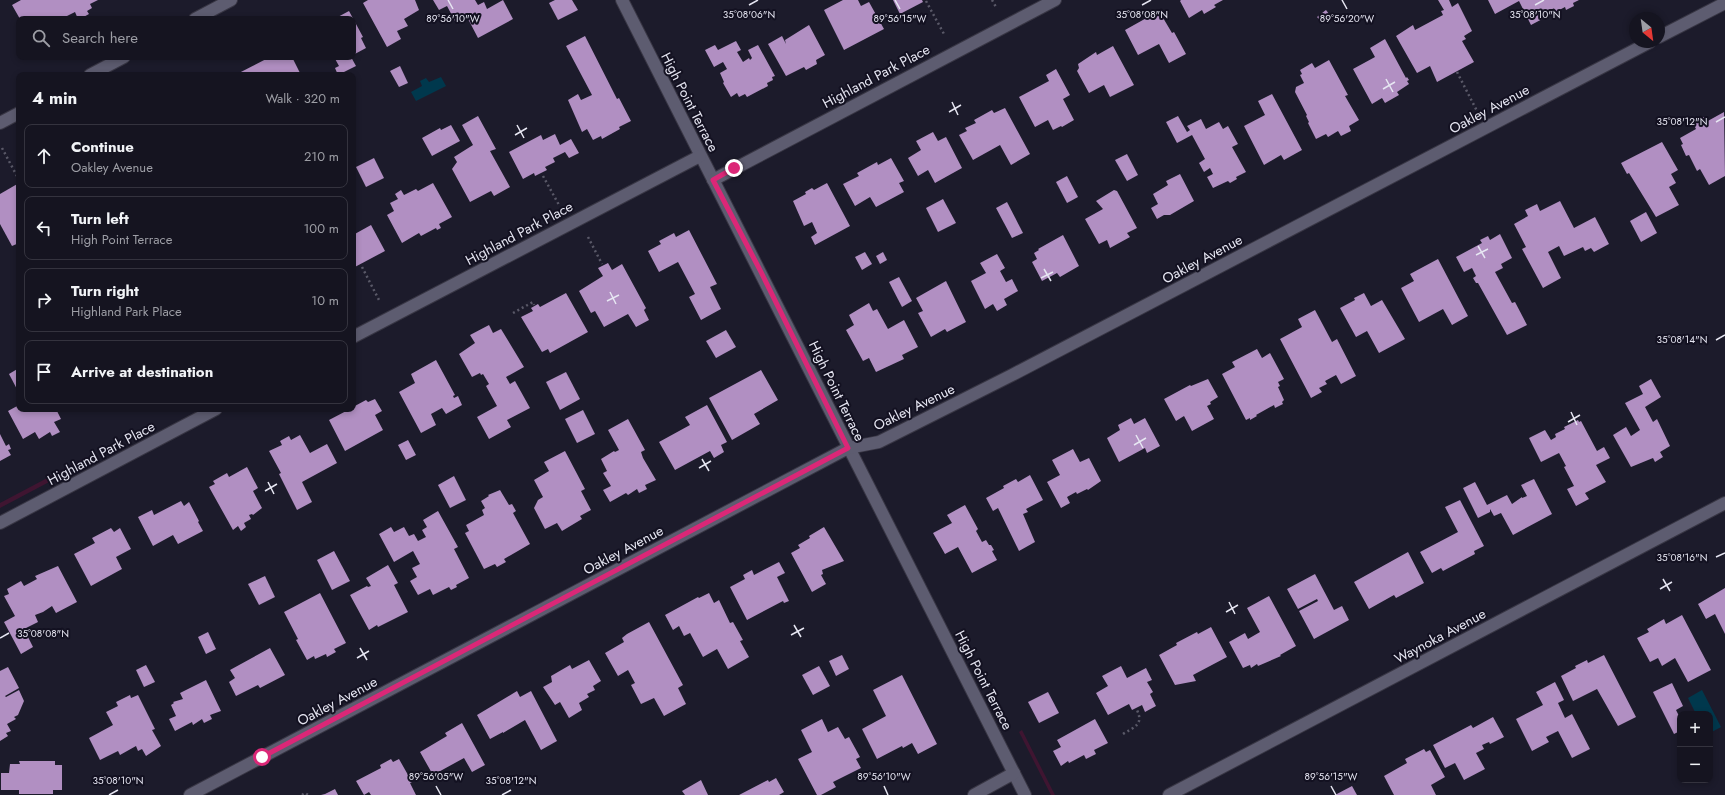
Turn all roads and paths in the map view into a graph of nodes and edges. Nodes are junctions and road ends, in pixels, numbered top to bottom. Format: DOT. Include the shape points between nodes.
graph roads {
  1 [pos="231,0"];
  2 [pos="622,0"];
  3 [pos="992,0"];
  4 [pos="1054,0"];
  5 [pos="926,1"];
  6 [pos="1725,3"];
  7 [pos="996,7"];
  8 [pos="201,16"];
  9 [pos="944,34"];
  10 [pos="1665,34"];
  11 [pos="1639,48"];
  12 [pos="118,60"];
  13 [pos="96,72"];
  14 [pos="1457,72"];
  15 [pos="1478,113"];
  16 [pos="16,115"];
  17 [pos="0,123"];
  18 [pos="2,148"];
  19 [pos="700,156"];
  20 [pos="16,174"];
  21 [pos="543,176"];
  22 [pos="713,180"];
  23 [pos="559,205"];
  24 [pos="588,237"];
  25 [pos="602,264"];
  26 [pos="362,267"];
  27 [pos="379,300"];
  28 [pos="534,304"];
  29 [pos="513,313"];
  30 [pos="356,335"];
  31 [pos="210,412"];
  32 [pos="848,448"];
  33 [pos="1725,503"];
  34 [pos="0,523"];
  35 [pos="1137,710"];
  36 [pos="1123,734"];
  37 [pos="1014,773"];
  38 [pos="190,795"];
  39 [pos="302,795"];
  40 [pos="308,795"];
  41 [pos="974,795"];
  42 [pos="1025,795"];
  43 [pos="1169,795"];
  1 -- 8 [label="street"];
  2 -- 19 [label="street, High Point Terrace"];
  3 -- 7 [label="path"];
  4 -- 22 [label="street, Highland Park Place"];
  5 -- 9 [label="path"];
  6 -- 10 [label="street"];
  11 -- 32 [label="street, Oakley Avenue" via="1012,375 879,442"];
  12 -- 13 [label="street"];
  14 -- 15 [label="path"];
  16 -- 17 [label="street"];
  18 -- 20 [label="path"];
  19 -- 22 [label="street, High Point Terrace"];
  19 -- 30 [label="street, Highland Park Place"];
  21 -- 23 [label="path"];
  22 -- 32 [label="street, High Point Terrace"];
  24 -- 25 [label="path"];
  26 -- 27 [label="path"];
  28 -- 29 [label="path" via="533,302"];
  31 -- 34 [label="street, Highland Park Place"];
  32 -- 37 [label="street, High Point Terrace"];
  32 -- 38 [label="street, Oakley Avenue"];
  33 -- 43 [label="street, Waynoka Avenue"];
  35 -- 36 [label="path" via="1139,724"];
  37 -- 41 [label="street"];
  37 -- 42 [label="street, High Point Terrace"];
  39 -- 40 [label="path"];
}
